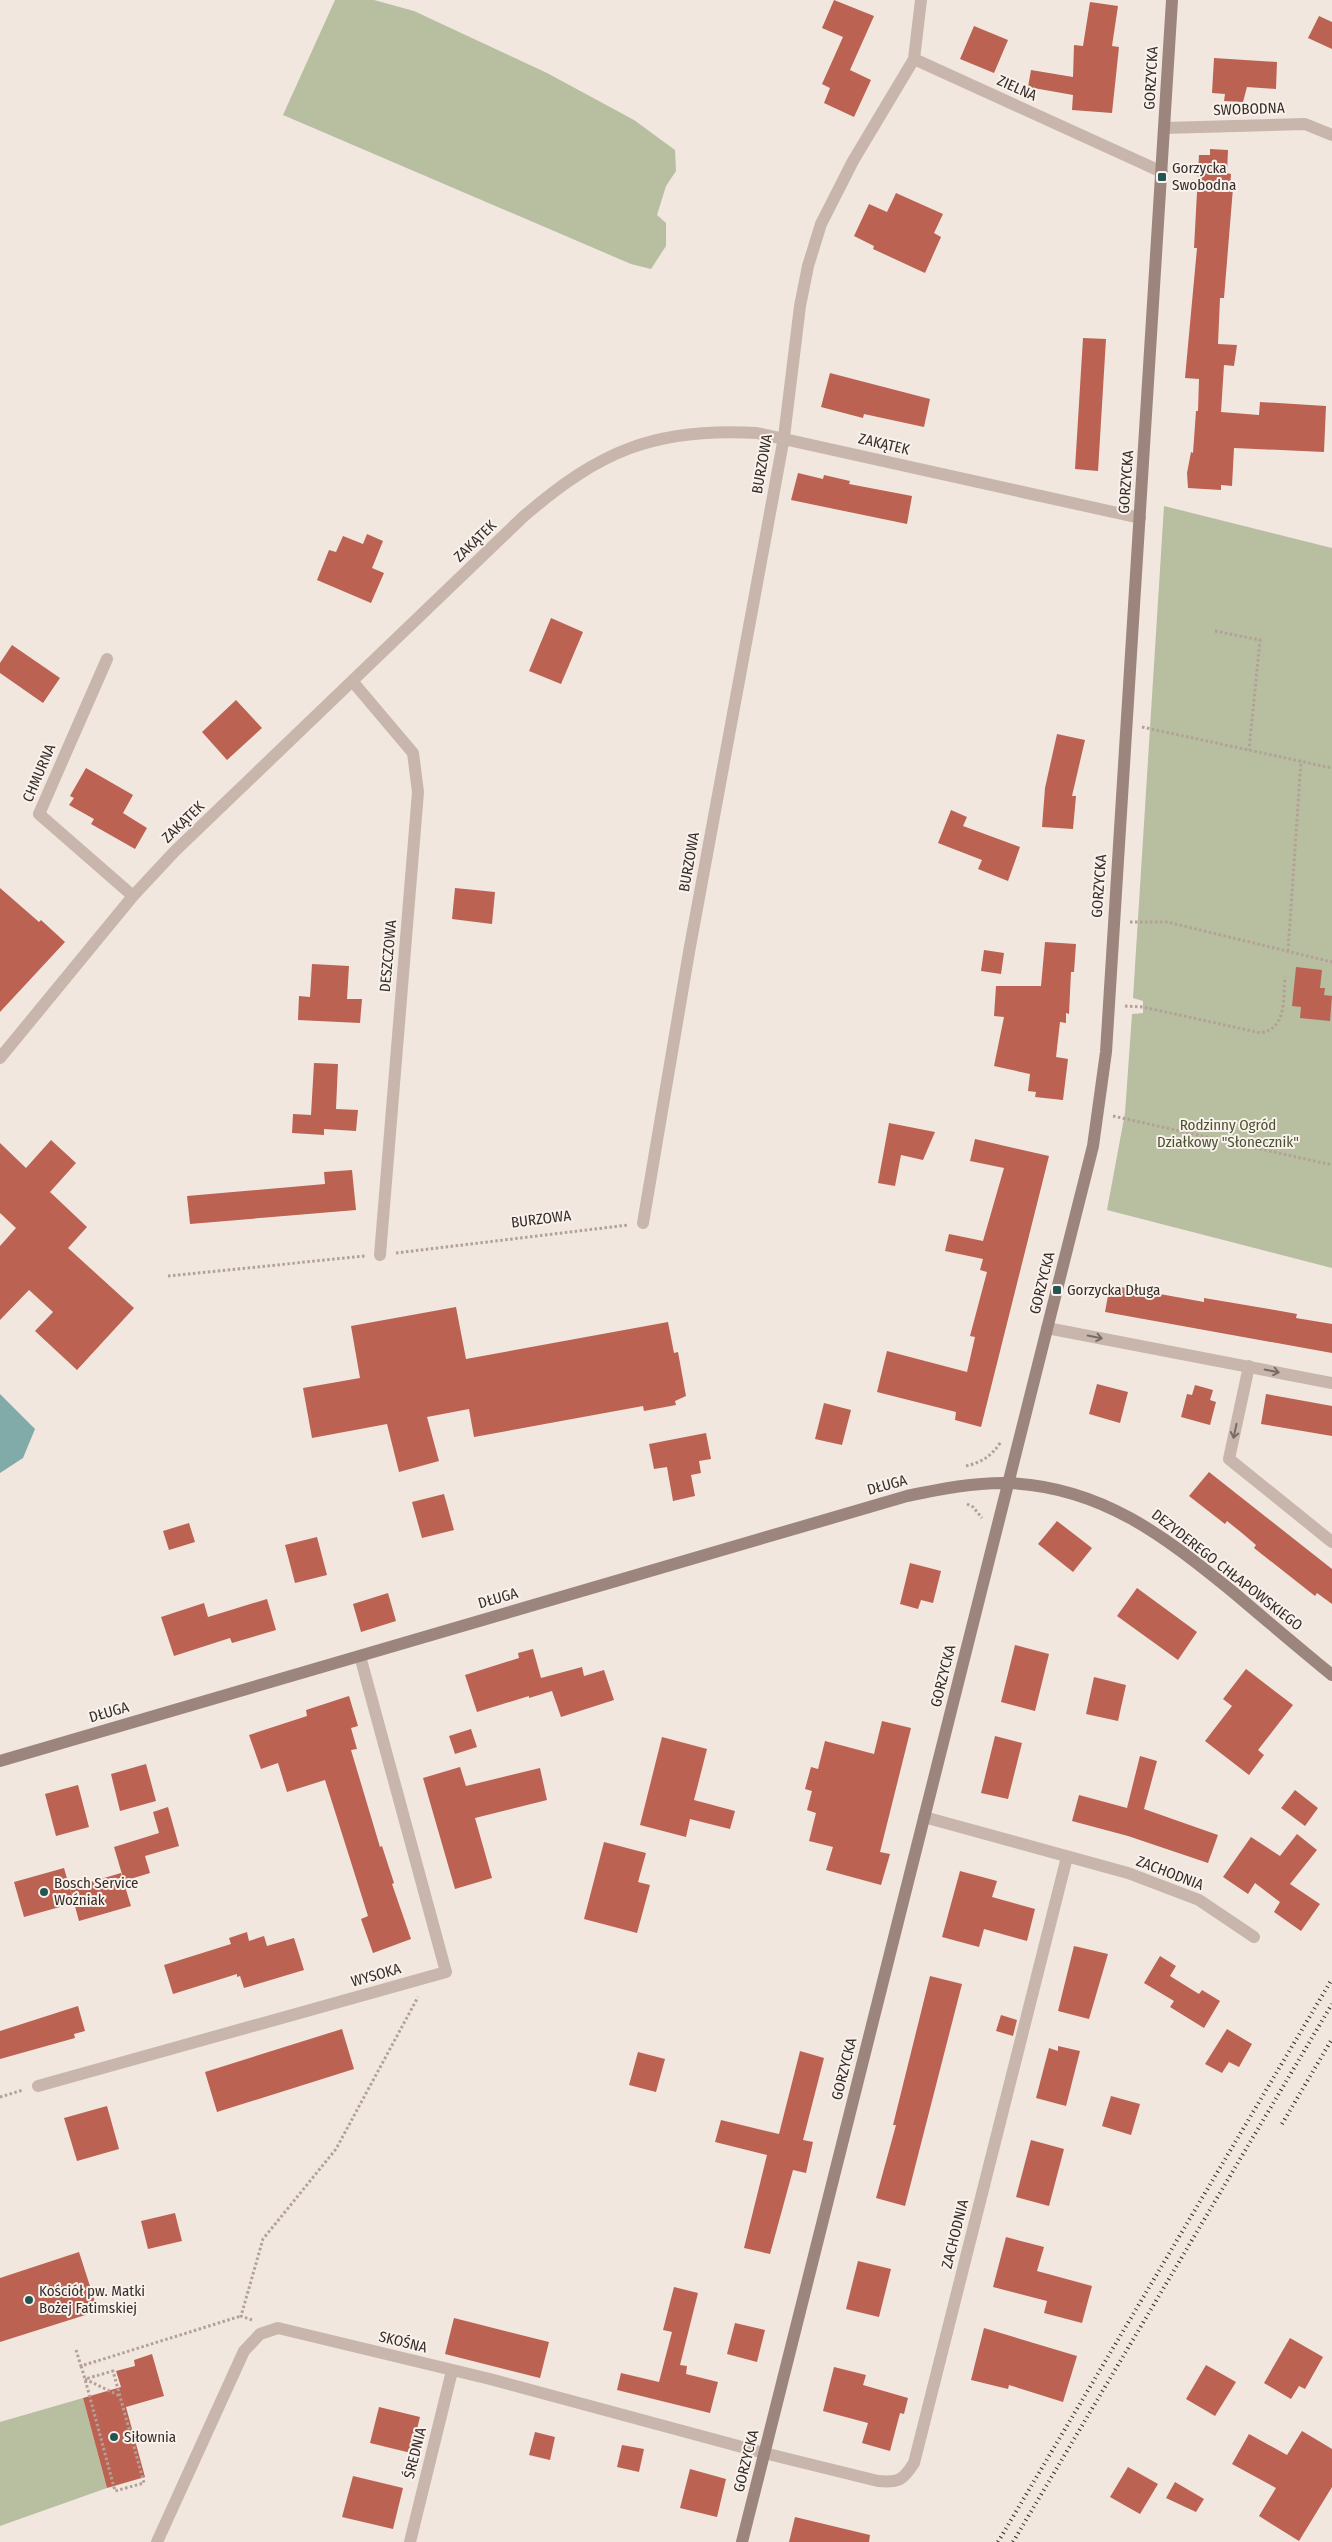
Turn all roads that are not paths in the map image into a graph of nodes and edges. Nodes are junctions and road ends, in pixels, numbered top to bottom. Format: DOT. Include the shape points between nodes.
graph roads {
  1 [pos="922,0"];
  2 [pos="1172,0"];
  3 [pos="914,59"];
  4 [pos="1164,128"];
  5 [pos="1332,135"];
  6 [pos="1162,172"];
  7 [pos="784,438"];
  8 [pos="1140,518"];
  9 [pos="106,659"];
  10 [pos="352,682"];
  11 [pos="133,896"];
  12 [pos="0,1058"];
  13 [pos="643,1224"];
  14 [pos="380,1255"];
  15 [pos="1047,1328"];
  16 [pos="1249,1366"];
  17 [pos="1332,1383"];
  18 [pos="1008,1483"];
  19 [pos="1332,1542"];
  20 [pos="360,1656"];
  21 [pos="1332,1675"];
  22 [pos="0,1761"];
  23 [pos="924,1817"];
  24 [pos="1068,1857"];
  25 [pos="1254,1936"];
  26 [pos="38,2086"];
  27 [pos="452,2371"];
  28 [pos="764,2453"];
  29 [pos="157,2542"];
  30 [pos="410,2542"];
  31 [pos="742,2542"];
  1 -- 3 [label="street"];
  2 -- 4 [label="street, GORZYCKA"];
  3 -- 6 [label="street, ZIELNA"];
  3 -- 7 [label="street, BURZOWA" via="853,161 822,224 808,266 800,306"];
  4 -- 5 [label="street, SWOBODNA" via="1305,124"];
  4 -- 6 [label="street, GORZYCKA"];
  6 -- 8 [label="street, GORZYCKA"];
  7 -- 8 [label="street, ZAKĄTEK"];
  7 -- 10 [label="street, ZAKĄTEK" via="718,430 682,433 646,442 591,466 523,517"];
  7 -- 13 [label="street, BURZOWA" via="689,952"];
  8 -- 15 [label="street, GORZYCKA" via="1106,1052 1093,1146"];
  9 -- 11 [label="street, CHMURNA" via="39,814"];
  10 -- 11 [label="street, ZAKĄTEK" via="175,851"];
  10 -- 14 [label="street, DESZCZOWA" via="413,753 418,792"];
  11 -- 12 [label="street, ZAKĄTEK"];
  15 -- 16 [label="street, one-way"];
  15 -- 18 [label="street, GORZYCKA"];
  16 -- 17 [label="street, one-way"];
  16 -- 19 [label="street, one-way" via="1229,1459"];
  18 -- 20 [label="street, DŁUGA" via="966,1485 907,1496"];
  18 -- 21 [label="street, DEZYDEREGO CHŁAPOWSKIEGO" via="1081,1496 1134,1518 1185,1554"];
  18 -- 23 [label="street, GORZYCKA"];
  20 -- 22 [label="street, DŁUGA"];
  20 -- 26 [label="street, WYSOKA" via="446,1972"];
  23 -- 24 [label="street, ZACHODNIA"];
  23 -- 28 [label="street, GORZYCKA"];
  24 -- 25 [label="street, ZACHODNIA" via="1128,1873 1199,1900"];
  24 -- 28 [label="street, ZACHODNIA" via="914,2463 905,2477 892,2482"];
  27 -- 28 [label="street, SKOŚNA"];
  27 -- 29 [label="street, SKOŚNA" via="278,2328 260,2334 244,2351"];
  27 -- 30 [label="street, ŚREDNIA"];
  28 -- 31 [label="street, GORZYCKA"];
}
